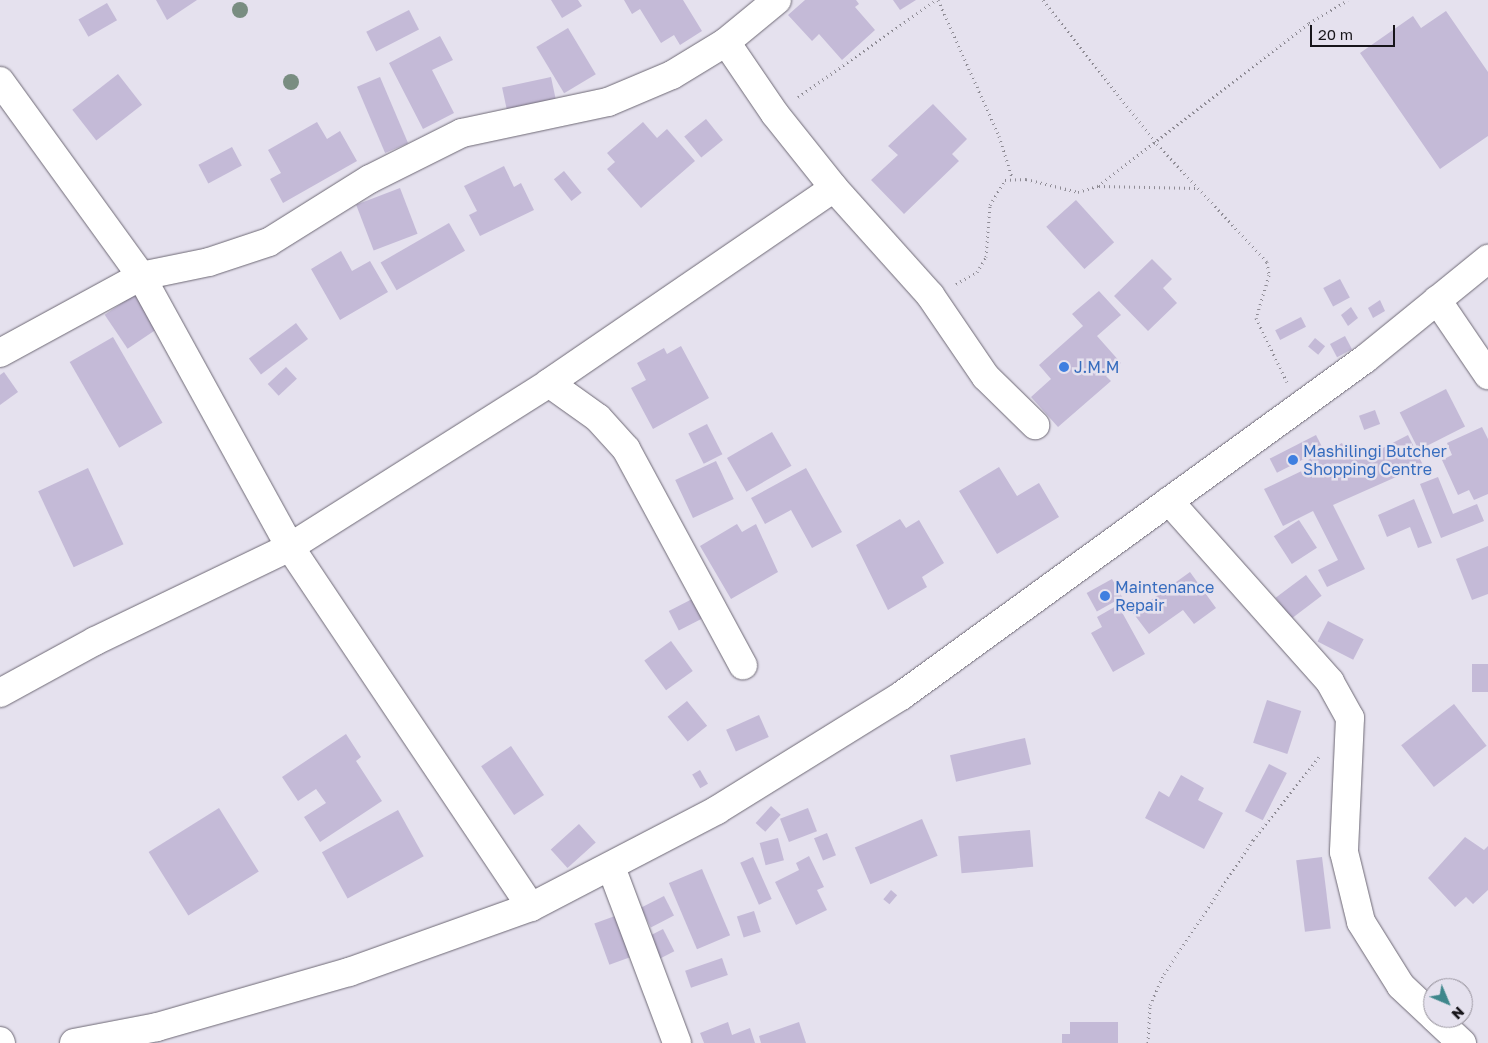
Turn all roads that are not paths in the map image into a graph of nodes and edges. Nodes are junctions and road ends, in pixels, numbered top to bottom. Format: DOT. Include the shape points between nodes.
graph roads {
  1 [pos="777,0"];
  2 [pos="726,42"];
  3 [pos="0,81"];
  4 [pos="834,188"];
  5 [pos="1488,259"];
  6 [pos="141,276"];
  7 [pos="1438,300"];
  8 [pos="0,352"];
  9 [pos="1488,376"];
  10 [pos="549,383"];
  11 [pos="1035,425"];
  12 [pos="1169,501"];
  13 [pos="290,547"];
  14 [pos="743,665"];
  15 [pos="0,693"];
  16 [pos="610,867"];
  17 [pos="531,907"];
  18 [pos="1423,1007"];
  19 [pos="1446,1028"];
  20 [pos="74,1043"];
  21 [pos="677,1043"];
  22 [pos="1462,1043"];
  1 -- 2 [label="street"];
  2 -- 4 [label="street" via="775,114"];
  2 -- 6 [label="street" via="672,75 608,102 484,126 433,145 256,248"];
  3 -- 6 [label="street"];
  4 -- 10 [label="street" via="734,260"];
  4 -- 11 [label="street" via="930,295 986,377"];
  5 -- 7 [label="street"];
  6 -- 8 [label="street"];
  6 -- 13 [label="street"];
  7 -- 9 [label="street"];
  7 -- 12 [label="street"];
  10 -- 13 [label="street"];
  10 -- 14 [label="street" via="598,418 626,449"];
  12 -- 16 [label="street" via="901,696 717,810"];
  12 -- 18 [label="street" via="1283,634 1330,682 1350,718 1344,852 1361,922 1400,986"];
  13 -- 15 [label="street" via="95,641"];
  13 -- 17 [label="street"];
  16 -- 17 [label="street"];
  16 -- 21 [label="street"];
  17 -- 20 [label="street" via="349,972 157,1027"];
  19 -- 22 [label="street"];
}
